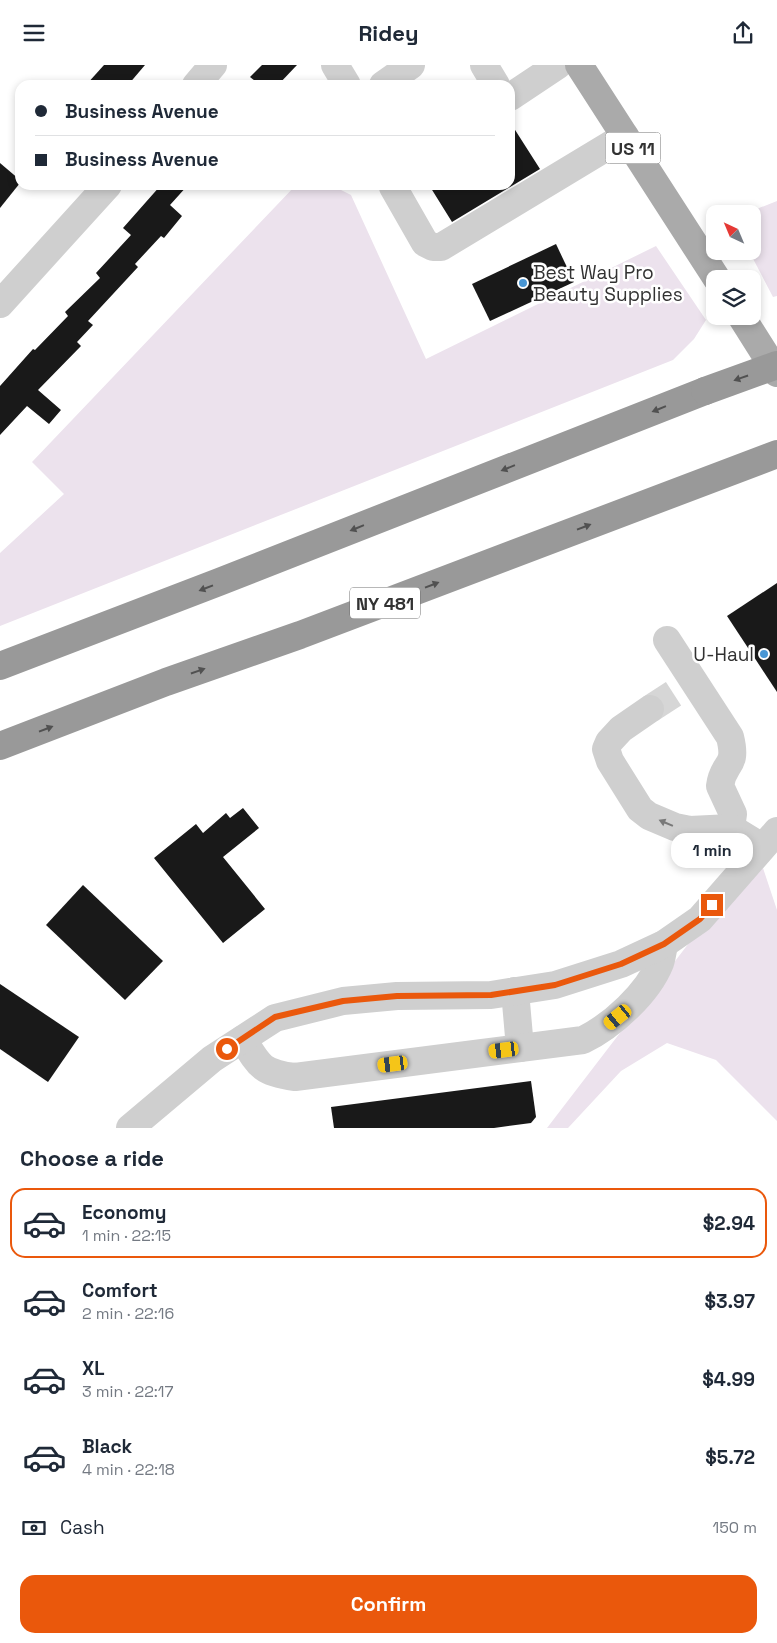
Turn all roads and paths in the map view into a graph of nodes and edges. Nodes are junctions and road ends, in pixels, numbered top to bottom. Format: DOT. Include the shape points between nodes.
graph roads {
  1 [pos="213,65"];
  2 [pos="334,65"];
  3 [pos="411,65"];
  4 [pos="484,65"];
  5 [pos="558,65"];
  6 [pos="579,65"];
  7 [pos="200,80"];
  8 [pos="344,80"];
  9 [pos="389,80"];
  10 [pos="493,80"];
  11 [pos="515,94"];
  12 [pos="625,136"];
  13 [pos="103,190"];
  14 [pos="395,190"];
  15 [pos="711,270"];
  16 [pos="0,304"];
  17 [pos="747,325"];
  18 [pos="777,365"];
  19 [pos="777,373"];
  20 [pos="773,456"];
  21 [pos="668,640"];
  22 [pos="0,666"];
  23 [pos="650,709"];
  24 [pos="0,746"];
  25 [pos="731,828"];
  26 [pos="770,839"];
  27 [pos="664,944"];
  28 [pos="515,991"];
  29 [pos="243,1039"];
  30 [pos="520,1048"];
  31 [pos="130,1128"];
  1 -- 7 [label="street"];
  2 -- 8 [label="street"];
  3 -- 9 [label="street"];
  4 -- 10 [label="street"];
  5 -- 11 [label="street"];
  6 -- 12 [label="main road, US 11"];
  12 -- 14 [label="street" via="441,247 425,243"];
  12 -- 15 [label="main road, US 11"];
  13 -- 16 [label="street"];
  17 -- 19 [label="main road"];
  18 -- 22 [label="highway, one-way, bridge"];
  24 -- 20 [label="highway, NY 481, one-way"];
  21 -- 25 [label="street" via="688,685 730,737 733,759 723,772 720,786 733,813"];
  25 -- 23 [label="street, one-way" via="690,830 675,827 640,809 606,749 621,729"];
  25 -- 26 [label="street"];
  26 -- 27 [label="street" via="700,919"];
  27 -- 28 [label="street" via="621,964 555,985"];
  27 -- 30 [label="street" via="660,962 642,991 627,1009 598,1033 583,1040"];
  28 -- 29 [label="street" via="491,995 397,996 343,1001 275,1017"];
  28 -- 30 [label="street"];
  29 -- 30 [label="street" via="266,1070 295,1077"];
  29 -- 31 [label="street" via="212,1059"];
}
